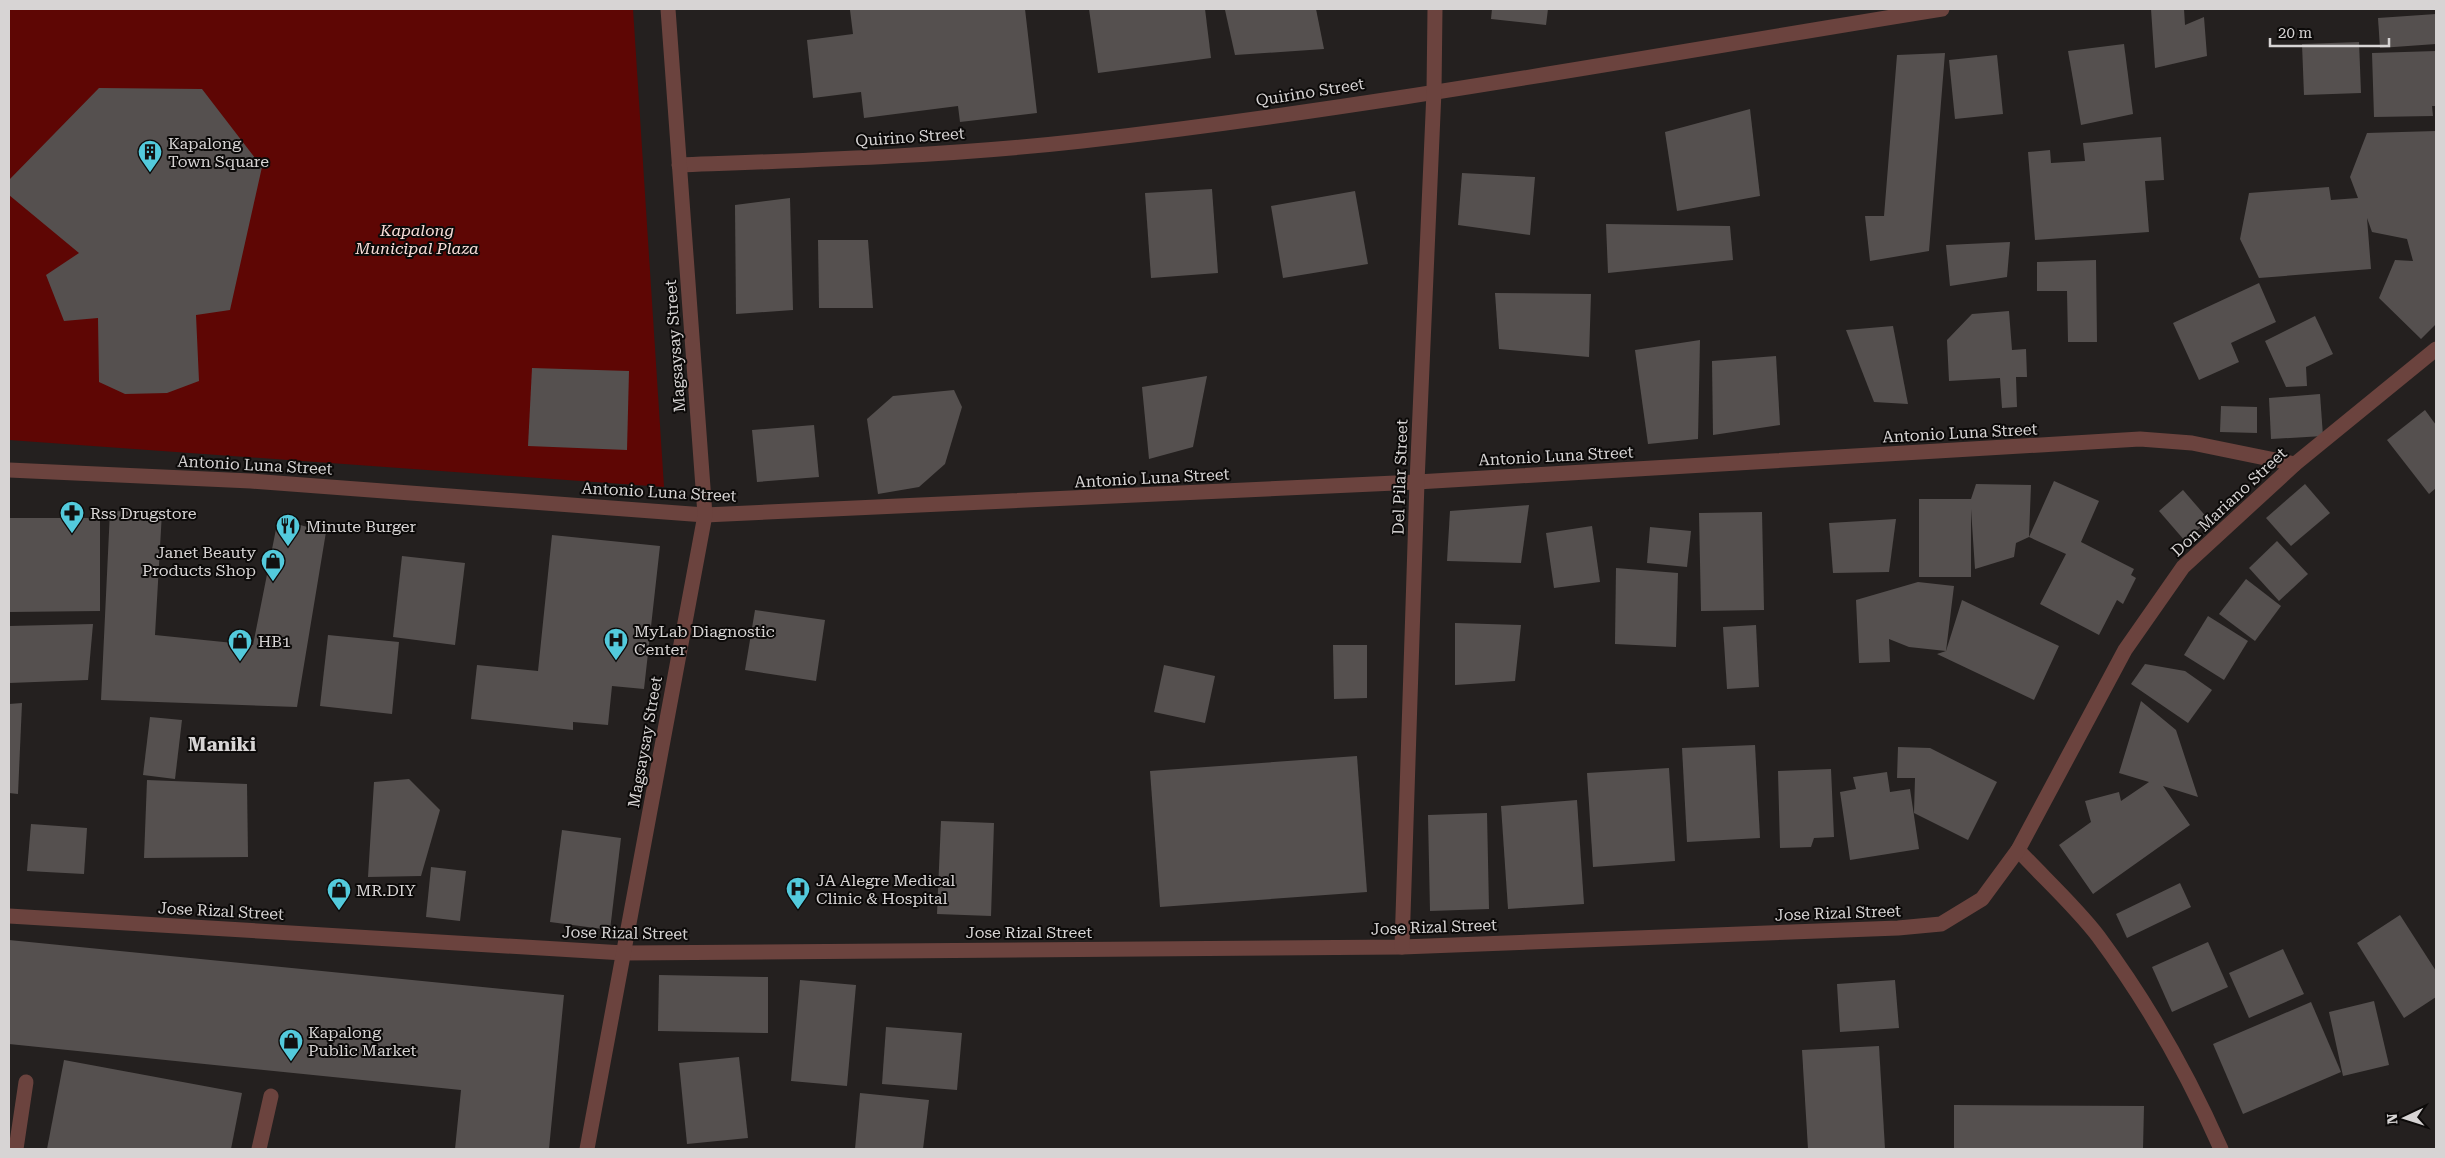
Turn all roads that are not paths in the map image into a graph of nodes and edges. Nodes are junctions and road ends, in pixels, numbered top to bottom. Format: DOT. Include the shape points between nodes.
graph roads {
  1 [pos="668,9"];
  2 [pos="1435,9"];
  3 [pos="1942,9"];
  4 [pos="1434,91"];
  5 [pos="680,165"];
  6 [pos="2436,349"];
  7 [pos="2295,464"];
  8 [pos="9,470"];
  9 [pos="1417,482"];
  10 [pos="705,515"];
  11 [pos="2018,850"];
  12 [pos="9,916"];
  13 [pos="1402,947"];
  14 [pos="624,953"];
  15 [pos="26,1082"];
  16 [pos="271,1096"];
  17 [pos="16,1149"];
  18 [pos="259,1149"];
  19 [pos="587,1149"];
  20 [pos="2221,1149"];
  1 -- 5 [label="street, Magsaysay Street"];
  2 -- 4 [label="street, Del Pilar Street"];
  3 -- 4 [label="street, Quirino Street"];
  4 -- 5 [label="street, Quirino Street" via="1196,127 1078,141 889,157"];
  4 -- 9 [label="street, Del Pilar Street"];
  5 -- 10 [label="street, Magsaysay Street"];
  6 -- 7 [label="street, Don Mariano Street"];
  7 -- 9 [label="street, Antonio Luna Street" via="2192,443 2140,439"];
  7 -- 11 [label="street, Don Mariano Street" via="2183,567 2125,650"];
  8 -- 10 [label="street, Antonio Luna Street" via="251,481"];
  9 -- 10 [label="street, Antonio Luna Street"];
  9 -- 13 [label="street, Del Pilar Street"];
  10 -- 14 [label="street, Magsaysay Street"];
  11 -- 13 [label="street, Jose Rizal Street" via="1982,899 1941,924"];
  11 -- 20 [label="street" via="2097,935 2148,1011 2196,1093"];
  12 -- 14 [label="street, Jose Rizal Street"];
  13 -- 14 [label="street, Jose Rizal Street"];
  14 -- 19 [label="street, Magsaysay Street"];
  15 -- 17 [label="street"];
  16 -- 18 [label="street"];
}
